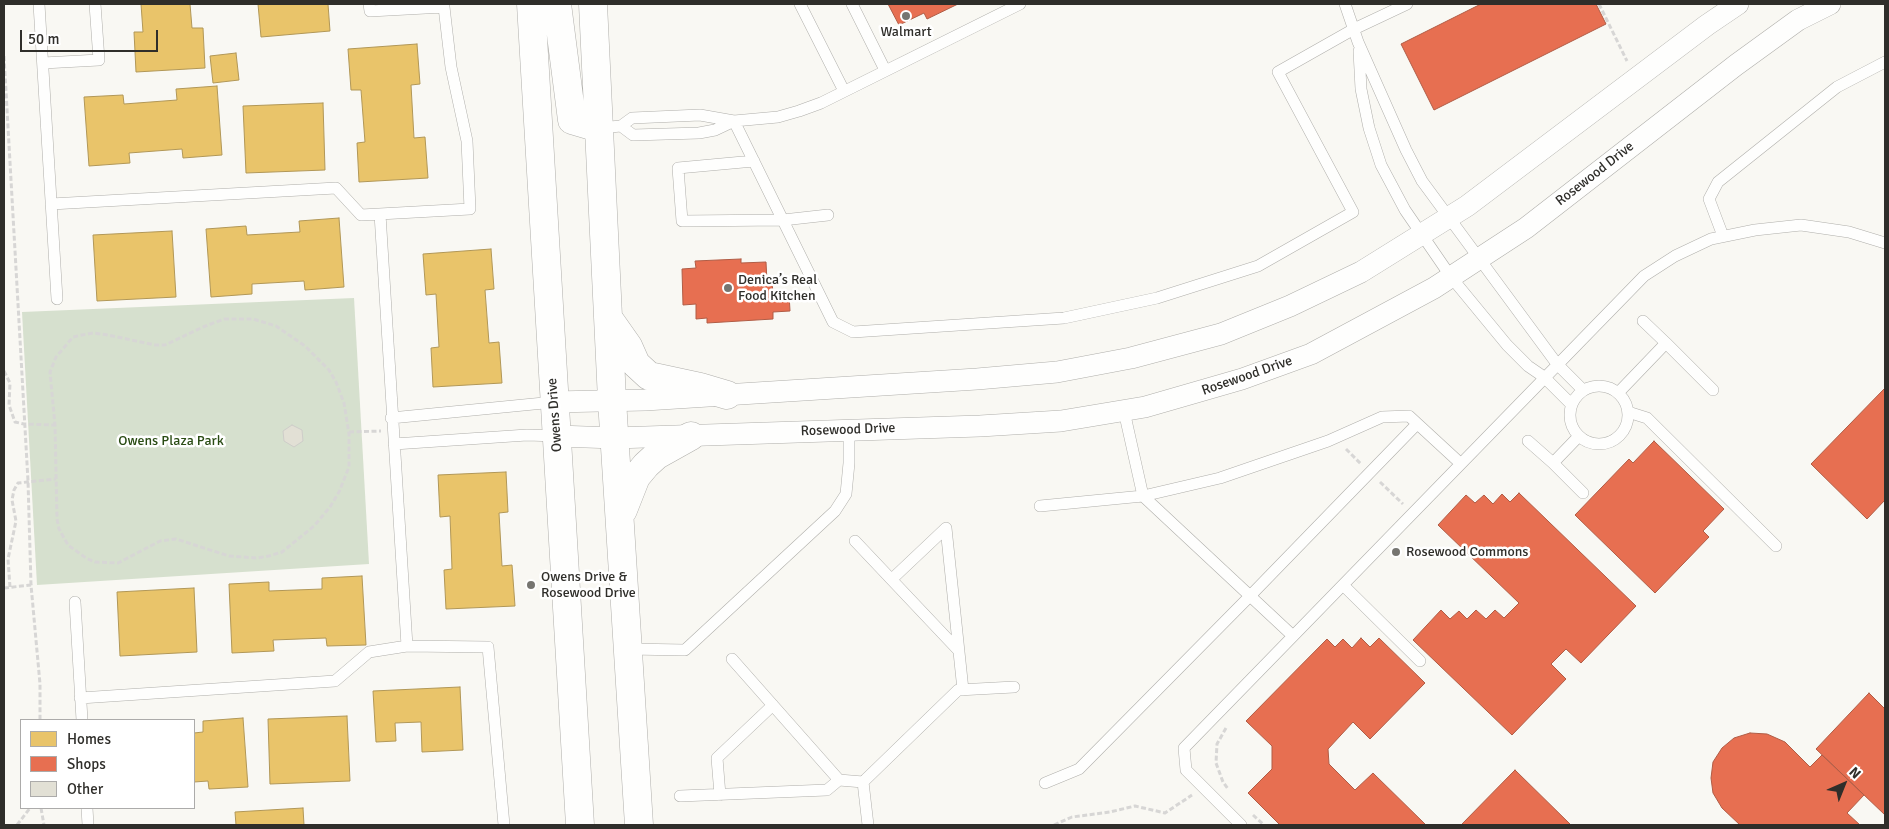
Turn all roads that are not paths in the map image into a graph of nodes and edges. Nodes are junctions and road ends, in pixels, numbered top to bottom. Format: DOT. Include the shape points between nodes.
graph roads {
  1 [pos="39,4"];
  2 [pos="95,4"];
  3 [pos="369,4"];
  4 [pos="531,4"];
  5 [pos="557,4"];
  6 [pos="593,4"];
  7 [pos="800,4"];
  8 [pos="852,4"];
  9 [pos="1020,4"];
  10 [pos="1345,4"];
  11 [pos="1407,4"];
  12 [pos="1738,4"];
  13 [pos="1830,4"];
  14 [pos="1354,29"];
  15 [pos="1358,42"];
  16 [pos="1885,62"];
  17 [pos="43,63"];
  18 [pos="885,70"];
  19 [pos="844,91"];
  20 [pos="734,121"];
  21 [pos="610,127"];
  22 [pos="754,161"];
  23 [pos="51,204"];
  24 [pos="380,214"];
  25 [pos="828,216"];
  26 [pos="1448,217"];
  27 [pos="784,220"];
  28 [pos="1421,234"];
  29 [pos="1723,236"];
  30 [pos="1885,244"];
  31 [pos="1479,259"];
  32 [pos="1451,277"];
  33 [pos="57,299"];
  34 [pos="608,318"];
  35 [pos="1643,321"];
  36 [pos="1666,343"];
  37 [pos="1556,364"];
  38 [pos="1544,377"];
  39 [pos="1584,390"];
  40 [pos="1713,390"];
  41 [pos="1618,393"];
  42 [pos="727,395"];
  43 [pos="612,400"];
  44 [pos="554,402"];
  45 [pos="1572,405"];
  46 [pos="1124,411"];
  47 [pos="1628,412"];
  48 [pos="392,418"];
  49 [pos="1417,424"];
  50 [pos="848,430"];
  51 [pos="557,436"];
  52 [pos="691,436"];
  53 [pos="1579,436"];
  54 [pos="614,438"];
  55 [pos="1528,441"];
  56 [pos="394,444"];
  57 [pos="1460,463"];
  58 [pos="1553,464"];
  59 [pos="1583,492"];
  60 [pos="1144,496"];
  61 [pos="1040,506"];
  62 [pos="620,519"];
  63 [pos="855,540"];
  64 [pos="1776,546"];
  65 [pos="892,579"];
  66 [pos="1343,585"];
  67 [pos="1250,596"];
  68 [pos="75,602"];
  69 [pos="1292,636"];
  70 [pos="407,646"];
  71 [pos="628,649"];
  72 [pos="959,651"];
  73 [pos="732,659"];
  74 [pos="1420,661"];
  75 [pos="1014,687"];
  76 [pos="963,690"];
  77 [pos="80,698"];
  78 [pos="773,705"];
  79 [pos="82,719"];
  80 [pos="839,780"];
  81 [pos="863,782"];
  82 [pos="1045,783"];
  83 [pos="720,795"];
  84 [pos="680,796"];
  85 [pos="87,809"];
  86 [pos="88,825"];
  87 [pos="504,825"];
  88 [pos="580,825"];
  89 [pos="639,825"];
  90 [pos="868,825"];
  91 [pos="1241,825"];
  1 -- 17 [label="lane"];
  2 -- 17 [label="lane" via="99,60"];
  3 -- 24 [label="lane" via="370,11 444,7 451,67 467,141 470,209"];
  4 -- 44 [label="street, Owens Drive"];
  5 -- 21 [label="street" via="572,120"];
  6 -- 21 [label="street"];
  7 -- 19 [label="lane"];
  8 -- 18 [label="lane"];
  9 -- 18 [label="lane"];
  10 -- 14 [label="lane"];
  11 -- 14 [label="lane"];
  12 -- 26 [label="street"];
  13 -- 31 [label="street, Rosewood Drive" via="1798,20 1736,65 1526,228"];
  14 -- 15 [label="lane"];
  14 -- 27 [label="lane" via="1278,72 1353,212 1258,266 1157,298 1064,318 854,332 833,322"];
  15 -- 26 [label="lane" via="1410,158"];
  15 -- 28 [label="lane" via="1361,89 1369,128 1381,164"];
  16 -- 29 [label="lane" via="1836,87 1718,182 1709,199"];
  17 -- 23 [label="lane"];
  18 -- 19 [label="lane"];
  19 -- 20 [label="lane" via="792,113"];
  20 -- 21 [label="lane" via="700,116 632,118"];
  20 -- 21 [label="lane" via="699,133 633,135"];
  20 -- 22 [label="lane"];
  21 -- 34 [label="street"];
  22 -- 27 [label="lane"];
  22 -- 27 [label="lane" via="678,168 682,221"];
  23 -- 24 [label="lane" via="336,188 361,215"];
  23 -- 33 [label="lane"];
  24 -- 48 [label="lane"];
  25 -- 27 [label="lane"];
  26 -- 28 [label="street"];
  26 -- 31 [label="lane"];
  28 -- 32 [label="lane"];
  28 -- 42 [label="street" via="1361,272 1290,306 1221,334 1131,358 1057,372"];
  29 -- 30 [label="lane" via="1801,225 1849,232"];
  29 -- 37 [label="lane" via="1675,256 1644,276"];
  31 -- 32 [label="street, Rosewood Drive"];
  31 -- 37 [label="lane"];
  32 -- 38 [label="lane" via="1507,345"];
  32 -- 46 [label="street, Rosewood Drive" via="1422,296 1311,354 1223,385"];
  34 -- 42 [label="street" via="628,346 636,364 649,376"];
  34 -- 43 [label="street"];
  35 -- 36 [label="lane"];
  36 -- 40 [label="lane"];
  36 -- 41 [label="lane"];
  37 -- 38 [label="lane"];
  37 -- 39 [label="lane"];
  38 -- 45 [label="lane"];
  38 -- 57 [label="lane"];
  39 -- 41 [label="lane" via="1595,386 1607,387"];
  39 -- 45 [label="lane"];
  41 -- 47 [label="lane"];
  42 -- 43 [label="street"];
  43 -- 44 [label="street"];
  43 -- 54 [label="street"];
  44 -- 48 [label="lane"];
  44 -- 51 [label="street, Owens Drive"];
  45 -- 53 [label="lane" via="1570,421"];
  46 -- 50 [label="street, Rosewood Drive" via="1061,421"];
  46 -- 60 [label="lane"];
  47 -- 53 [label="lane" via="1622,433 1614,440 1593,444"];
  47 -- 64 [label="lane" via="1648,418"];
  48 -- 56 [label="lane"];
  49 -- 57 [label="lane"];
  49 -- 60 [label="lane" via="1409,416 1382,418 1328,441 1220,478"];
  49 -- 67 [label="lane"];
  50 -- 52 [label="street, Rosewood Drive"];
  50 -- 71 [label="lane" via="846,494 835,511 685,650"];
  51 -- 54 [label="street, Rosewood Drive"];
  51 -- 56 [label="lane" via="527,434"];
  51 -- 88 [label="street, Owens Drive"];
  52 -- 54 [label="street, Rosewood Drive"];
  52 -- 62 [label="street" via="646,464 636,477"];
  53 -- 58 [label="lane"];
  54 -- 62 [label="street"];
  55 -- 58 [label="lane"];
  56 -- 70 [label="lane"];
  57 -- 66 [label="lane"];
  58 -- 59 [label="lane"];
  60 -- 61 [label="lane"];
  60 -- 67 [label="lane"];
  62 -- 71 [label="street"];
  63 -- 65 [label="lane"];
  65 -- 72 [label="lane"];
  65 -- 72 [label="lane" via="946,528"];
  66 -- 69 [label="lane"];
  66 -- 74 [label="lane"];
  67 -- 69 [label="lane"];
  67 -- 82 [label="lane" via="1079,769"];
  68 -- 77 [label="lane"];
  69 -- 91 [label="lane" via="1184,748 1186,770"];
  70 -- 77 [label="lane" via="369,652 335,681"];
  70 -- 87 [label="lane" via="488,647"];
  71 -- 89 [label="street"];
  72 -- 76 [label="lane"];
  73 -- 78 [label="lane"];
  75 -- 76 [label="lane"];
  76 -- 81 [label="lane" via="958,690"];
  77 -- 79 [label="lane"];
  78 -- 80 [label="lane"];
  78 -- 83 [label="lane" via="717,758"];
  80 -- 81 [label="lane"];
  80 -- 83 [label="lane" via="828,790"];
  81 -- 90 [label="lane"];
  83 -- 84 [label="lane"];
  85 -- 86 [label="lane"];
}
